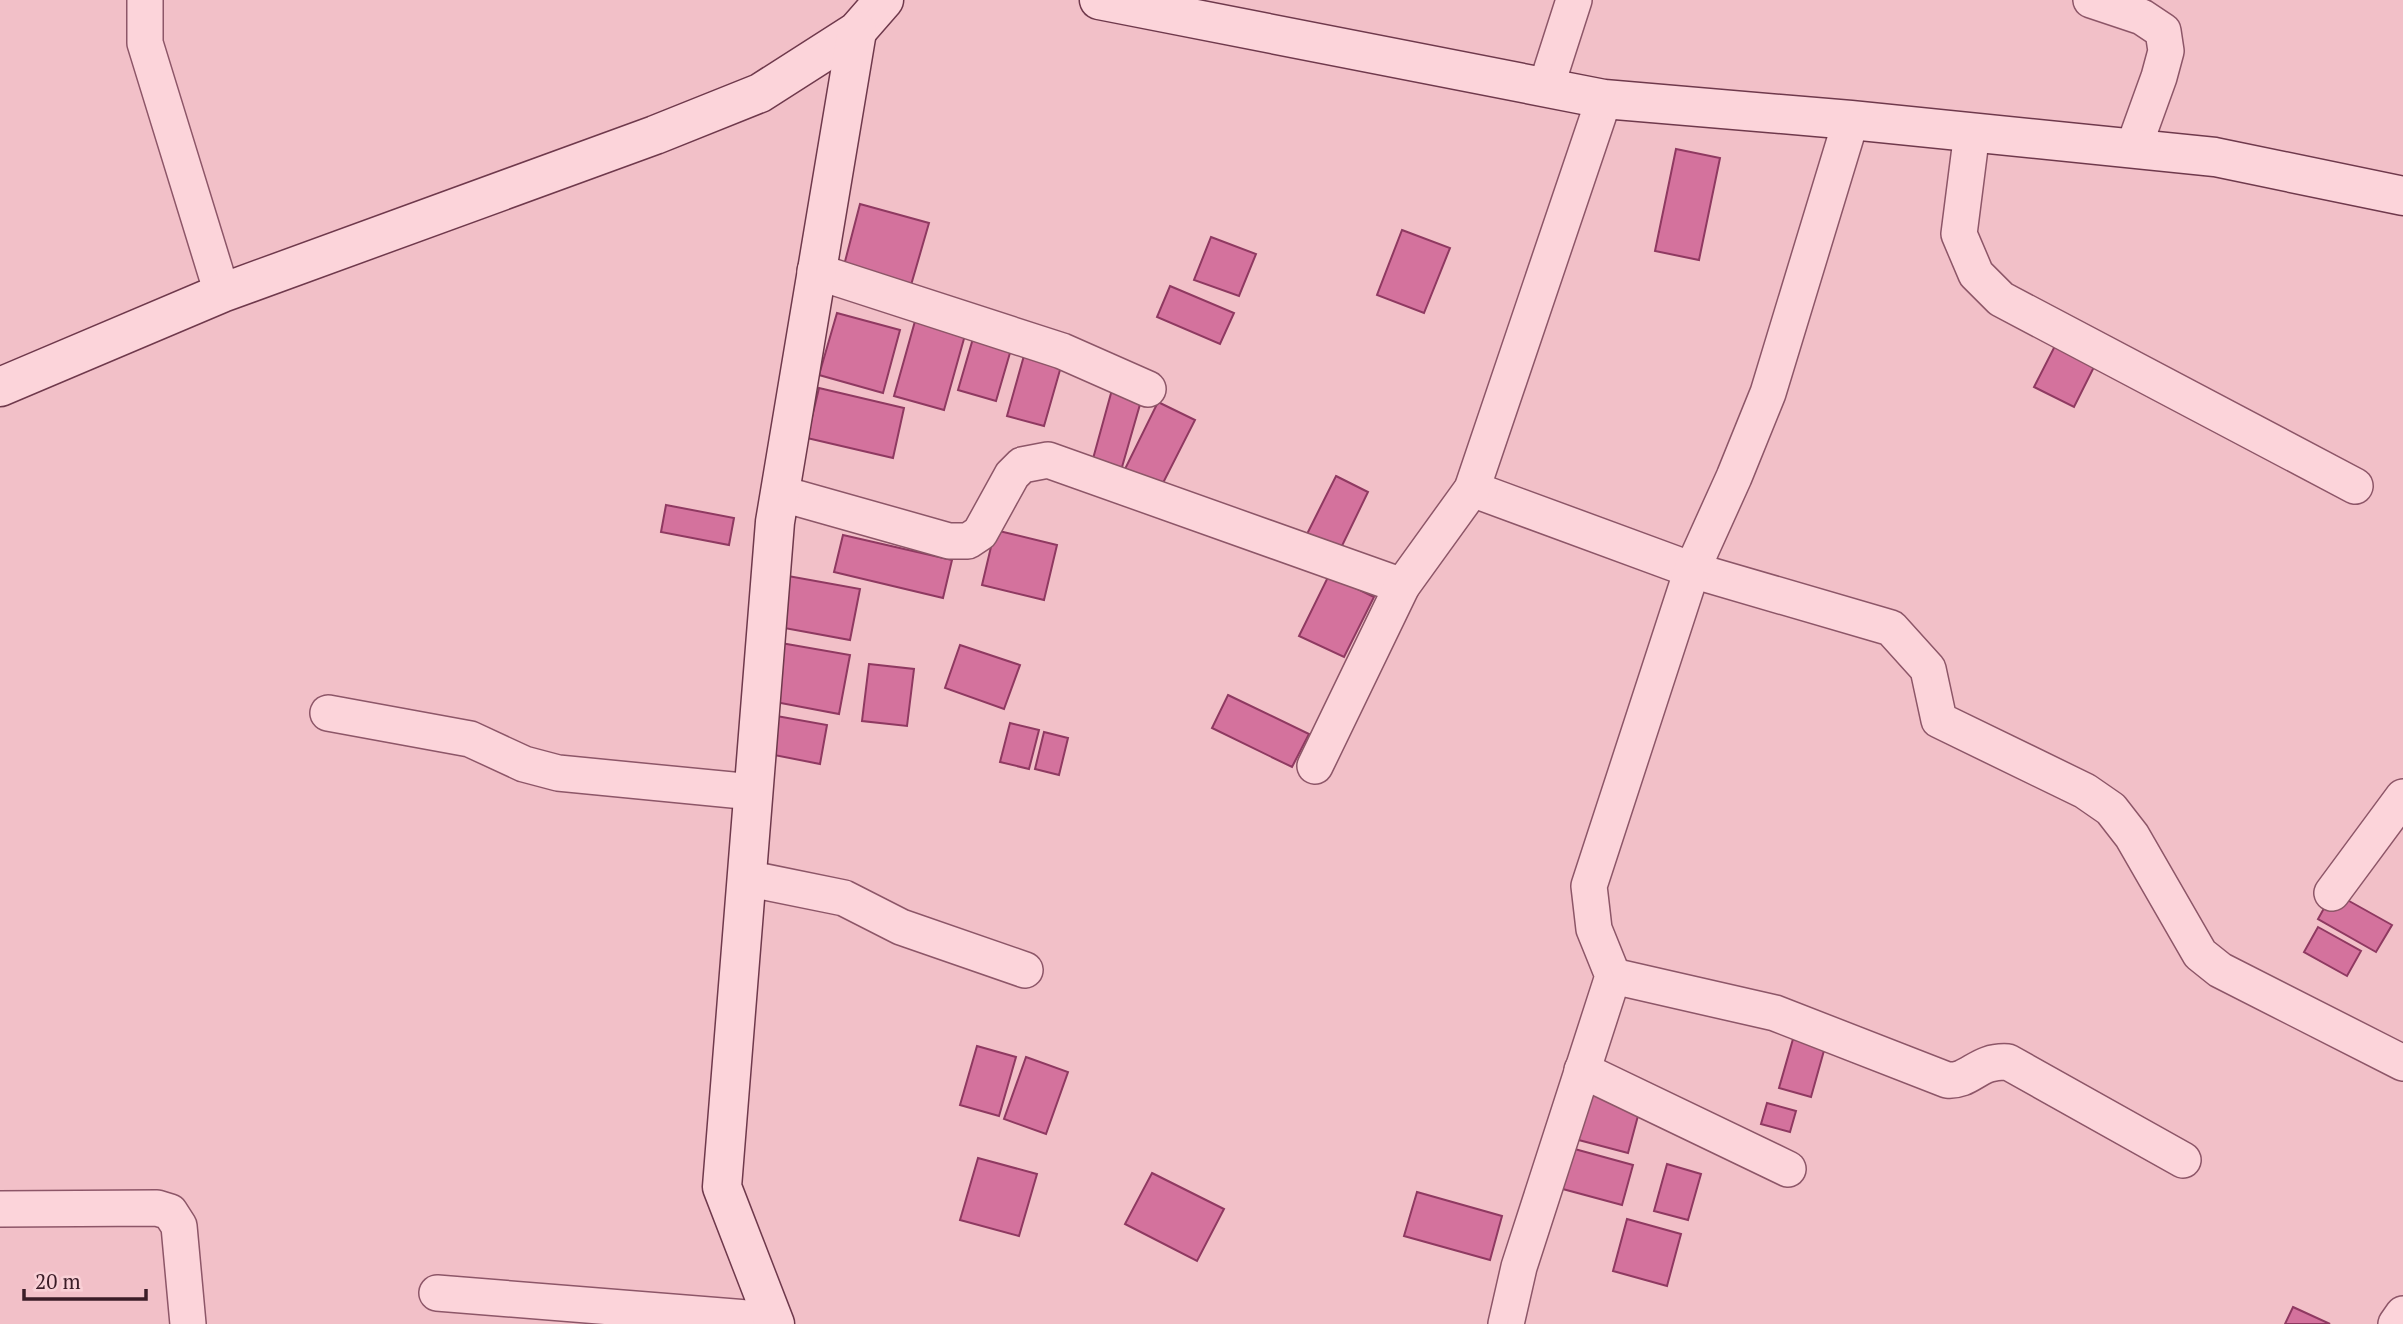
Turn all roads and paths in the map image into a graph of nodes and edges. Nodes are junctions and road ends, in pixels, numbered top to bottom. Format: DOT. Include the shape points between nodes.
graph roads {
  1 [pos="145,0"];
  2 [pos="884,0"];
  3 [pos="1099,0"];
  4 [pos="1574,0"];
  5 [pos="2091,0"];
  6 [pos="857,31"];
  7 [pos="1546,87"];
  8 [pos="1604,99"];
  9 [pos="1851,120"];
  10 [pos="1972,132"];
  11 [pos="2133,149"];
  12 [pos="2403,196"];
  13 [pos="815,271"];
  14 [pos="222,293"];
  15 [pos="0,387"];
  16 [pos="1148,389"];
  17 [pos="2355,486"];
  18 [pos="1472,489"];
  19 [pos="779,494"];
  20 [pos="1692,570"];
  21 [pos="1402,586"];
  22 [pos="328,713"];
  23 [pos="1315,766"];
  24 [pos="753,792"];
  25 [pos="2403,797"];
  26 [pos="746,878"];
  27 [pos="2332,893"];
  28 [pos="1026,970"];
  29 [pos="1613,976"];
  30 [pos="2403,1063"];
  31 [pos="1583,1070"];
  32 [pos="2183,1160"];
  33 [pos="1787,1170"];
  34 [pos="0,1209"];
  35 [pos="437,1293"];
  36 [pos="2403,1314"];
  37 [pos="774,1322"];
  38 [pos="188,1324"];
  39 [pos="1506,1324"];
  40 [pos="2396,1324"];
  1 -- 14 [label="street" via="145,43"];
  2 -- 6 [label="street"];
  3 -- 7 [label="street"];
  4 -- 7 [label="street"];
  5 -- 11 [label="street" via="2142,17 2163,31 2166,51"];
  6 -- 13 [label="street"];
  6 -- 14 [label="street" via="760,93"];
  7 -- 8 [label="street"];
  8 -- 9 [label="street"];
  8 -- 18 [label="street"];
  9 -- 10 [label="street"];
  9 -- 20 [label="street" via="1768,393"];
  10 -- 11 [label="street"];
  10 -- 17 [label="street" via="1959,234 1976,274 2001,299"];
  11 -- 12 [label="street" via="2215,157"];
  13 -- 16 [label="street" via="1062,351"];
  13 -- 19 [label="street"];
  14 -- 15 [label="street"];
  18 -- 20 [label="street"];
  18 -- 21 [label="street"];
  19 -- 21 [label="street" via="949,541 968,541 981,533 1012,475 1022,465 1048,460"];
  19 -- 24 [label="street"];
  20 -- 29 [label="street" via="1589,886 1594,929"];
  20 -- 30 [label="street" via="1891,628 1928,669 1940,720 2085,791 2111,809 2132,836 2200,954 2220,970"];
  21 -- 23 [label="street"];
  22 -- 24 [label="street" via="470,739 524,764 558,773"];
  24 -- 26 [label="street"];
  25 -- 27 [label="street"];
  26 -- 28 [label="street" via="844,898 901,927"];
  26 -- 37 [label="street" via="722,1187"];
  29 -- 31 [label="street"];
  29 -- 32 [label="street" via="1775,1013 1947,1080 1956,1081 1994,1061 2008,1062"];
  31 -- 33 [label="street"];
  31 -- 39 [label="street" via="1519,1267"];
  34 -- 38 [label="street" via="157,1208 170,1212 179,1226"];
  35 -- 37 [label="street"];
  36 -- 40 [label="street"];
}
